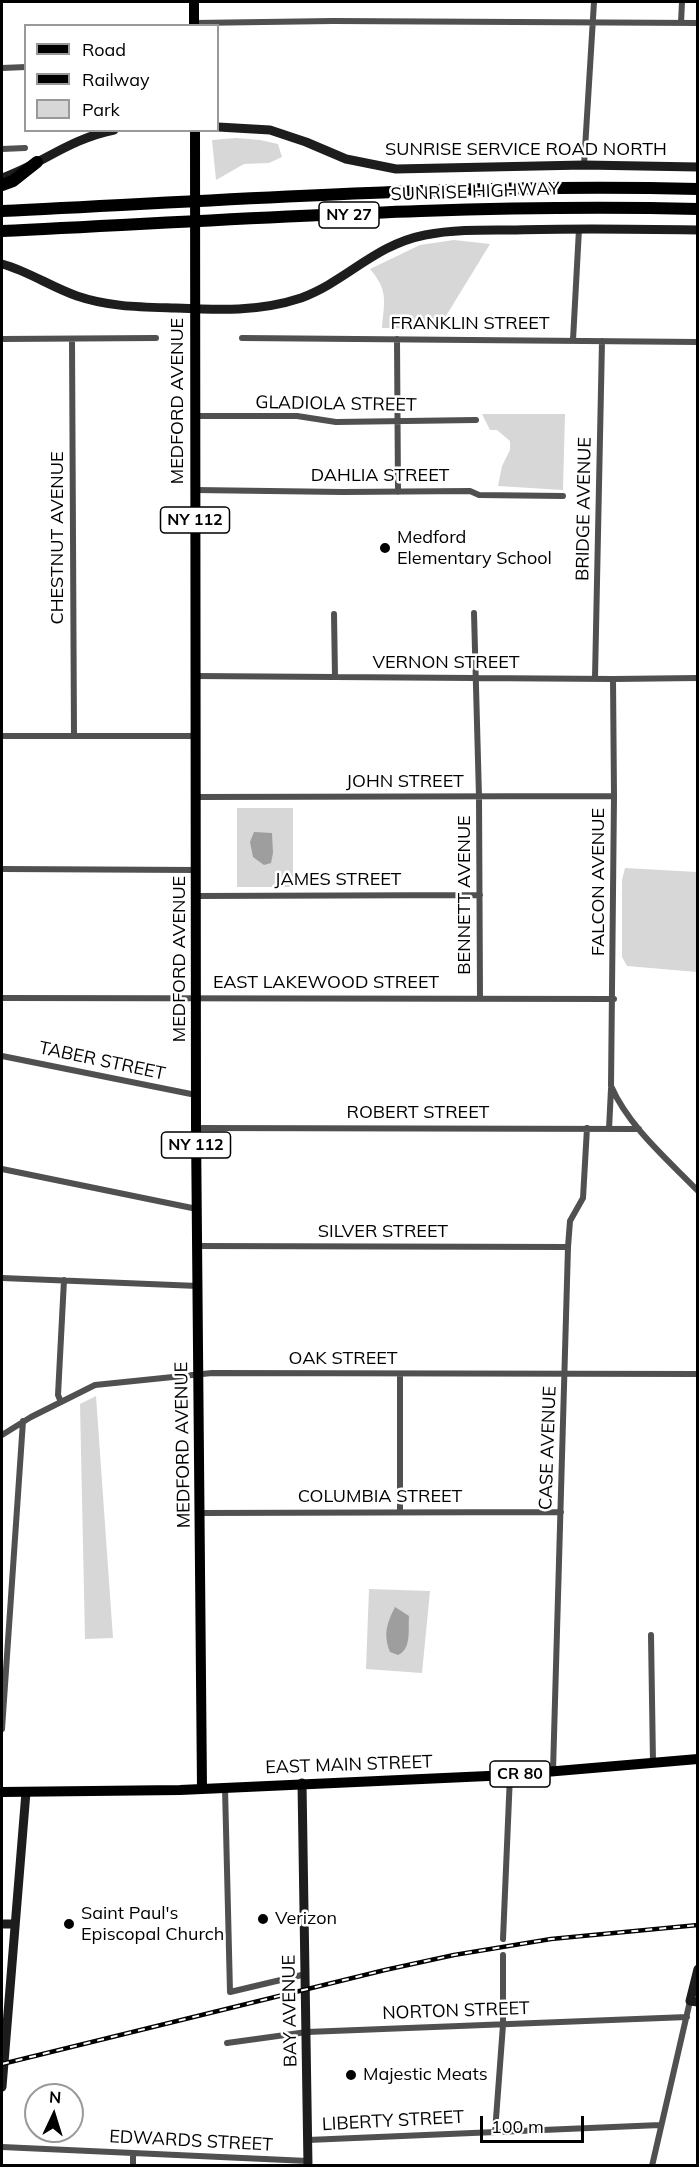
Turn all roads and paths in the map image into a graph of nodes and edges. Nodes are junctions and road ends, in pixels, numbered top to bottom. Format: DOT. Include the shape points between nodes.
graph roads {
  1 [pos="194,2"];
  2 [pos="594,2"];
  3 [pos="682,2"];
  4 [pos="593,21"];
  5 [pos="681,23"];
  6 [pos="698,23"];
  7 [pos="194,24"];
  8 [pos="24,67"];
  9 [pos="2,68"];
  10 [pos="219,127"];
  11 [pos="107,132"];
  12 [pos="195,132"];
  13 [pos="25,148"];
  14 [pos="2,149"];
  15 [pos="37,162"];
  16 [pos="584,165"];
  17 [pos="698,167"];
  18 [pos="2,178"];
  19 [pos="2,184"];
  20 [pos="698,189"];
  21 [pos="698,209"];
  22 [pos="2,211"];
  23 [pos="579,229"];
  24 [pos="698,230"];
  25 [pos="2,231"];
  26 [pos="2,264"];
  27 [pos="195,310"];
  28 [pos="156,338"];
  29 [pos="242,338"];
  30 [pos="2,339"];
  31 [pos="397,339"];
  32 [pos="72,340"];
  33 [pos="573,340"];
  34 [pos="602,341"];
  35 [pos="698,342"];
  36 [pos="194,416"];
  37 [pos="476,420"];
  38 [pos="398,421"];
  39 [pos="195,490"];
  40 [pos="398,492"];
  41 [pos="563,496"];
  42 [pos="474,613"];
  43 [pos="334,614"];
  44 [pos="195,676"];
  45 [pos="334,677"];
  46 [pos="477,678"];
  47 [pos="596,678"];
  48 [pos="698,678"];
  49 [pos="613,679"];
  50 [pos="2,736"];
  51 [pos="74,736"];
  52 [pos="196,736"];
  53 [pos="615,796"];
  54 [pos="196,797"];
  55 [pos="479,798"];
  56 [pos="2,869"];
  57 [pos="197,870"];
  58 [pos="480,895"];
  59 [pos="197,896"];
  60 [pos="2,998"];
  61 [pos="196,998"];
  62 [pos="480,998"];
  63 [pos="614,999"];
  64 [pos="2,1056"];
  65 [pos="612,1086"];
  66 [pos="196,1095"];
  67 [pos="196,1128"];
  68 [pos="587,1128"];
  69 [pos="609,1129"];
  70 [pos="639,1130"];
  71 [pos="2,1169"];
  72 [pos="698,1191"];
  73 [pos="197,1209"];
  74 [pos="197,1246"];
  75 [pos="568,1247"];
  76 [pos="2,1278"];
  77 [pos="64,1280"];
  78 [pos="198,1286"];
  79 [pos="400,1374"];
  80 [pos="565,1374"];
  81 [pos="698,1374"];
  82 [pos="198,1375"];
  83 [pos="61,1402"];
  84 [pos="23,1421"];
  85 [pos="2,1435"];
  86 [pos="400,1512"];
  87 [pos="561,1512"];
  88 [pos="200,1513"];
  89 [pos="651,1635"];
  90 [pos="2,1729"];
  91 [pos="698,1759"];
  92 [pos="653,1763"];
  93 [pos="553,1771"];
  94 [pos="510,1775"];
  95 [pos="302,1783"];
  96 [pos="225,1787"];
  97 [pos="202,1788"];
  98 [pos="2,1792"];
  99 [pos="26,1792"];
  100 [pos="2,1924"];
  101 [pos="15,1924"];
  102 [pos="503,1939"];
  103 [pos="503,1955"];
  104 [pos="698,1969"];
  105 [pos="306,1974"];
  106 [pos="694,2002"];
  107 [pos="687,2017"];
  108 [pos="502,2025"];
  109 [pos="307,2032"];
  110 [pos="227,2043"];
  111 [pos="3,2046"];
  112 [pos="2,2087"];
  113 [pos="660,2125"];
  114 [pos="495,2132"];
  115 [pos="308,2140"];
  116 [pos="2,2147"];
  117 [pos="133,2153"];
  118 [pos="308,2164"];
  119 [pos="133,2166"];
  120 [pos="652,2166"];
  1 -- 7 [label="main road"];
  2 -- 4 [label="street"];
  3 -- 5 [label="street"];
  4 -- 5 [label="street"];
  4 -- 7 [label="street"];
  4 -- 16 [label="street"];
  5 -- 6 [label="street"];
  8 -- 9 [label="street"];
  10 -- 16 [label="main road, SUNRISE SERVICE ROAD NORTH" via="280,133 346,159 396,169"];
  11 -- 15 [label="main road" via="74,142"];
  12 -- 27 [label="main road, MEDFORD AVENUE / NY 112"];
  13 -- 14 [label="street"];
  15 -- 18 [label="main road"];
  15 -- 19 [label="highway" via="13,181"];
  16 -- 17 [label="main road, SUNRISE SERVICE ROAD NORTH"];
  20 -- 22 [label="highway, SUNRISE HIGHWAY / NY 27" via="470,189"];
  21 -- 25 [label="highway, SUNRISE HIGHWAY / NY 27" via="462,210"];
  23 -- 24 [label="main road"];
  23 -- 27 [label="main road" via="423,235 388,247 301,298 252,309"];
  23 -- 33 [label="street"];
  26 -- 27 [label="main road" via="98,302"];
  27 -- 36 [label="main road, MEDFORD AVENUE / NY 112"];
  28 -- 32 [label="street"];
  29 -- 31 [label="street, FRANKLIN STREET"];
  30 -- 32 [label="street"];
  31 -- 33 [label="street, FRANKLIN STREET"];
  31 -- 38 [label="street"];
  32 -- 51 [label="street, CHESTNUT AVENUE"];
  33 -- 34 [label="street, FRANKLIN STREET"];
  34 -- 35 [label="street, FRANKLIN STREET"];
  34 -- 47 [label="street, BRIDGE AVENUE"];
  36 -- 38 [label="street, GLADIOLA STREET"];
  36 -- 39 [label="main road, MEDFORD AVENUE / NY 112"];
  37 -- 38 [label="street, GLADIOLA STREET"];
  38 -- 40 [label="street"];
  39 -- 40 [label="street, DAHLIA STREET"];
  39 -- 44 [label="main road, MEDFORD AVENUE / NY 112"];
  40 -- 41 [label="street, DAHLIA STREET"];
  42 -- 46 [label="street, BENNETT AVENUE"];
  43 -- 45 [label="street"];
  44 -- 45 [label="street, VERNON STREET"];
  44 -- 52 [label="main road, MEDFORD AVENUE / NY 112"];
  45 -- 46 [label="street, VERNON STREET"];
  46 -- 47 [label="street, VERNON STREET"];
  46 -- 55 [label="street, BENNETT AVENUE"];
  47 -- 49 [label="street, VERNON STREET"];
  48 -- 49 [label="street, VERNON STREET"];
  49 -- 53 [label="street, FALCON AVENUE"];
  50 -- 51 [label="street"];
  51 -- 52 [label="street"];
  52 -- 54 [label="main road, MEDFORD AVENUE / NY 112"];
  53 -- 55 [label="street, JOHN STREET"];
  53 -- 63 [label="street, FALCON AVENUE"];
  54 -- 55 [label="street, JOHN STREET"];
  54 -- 57 [label="main road, MEDFORD AVENUE / NY 112"];
  55 -- 58 [label="street, BENNETT AVENUE"];
  56 -- 57 [label="street"];
  57 -- 59 [label="main road, MEDFORD AVENUE / NY 112"];
  58 -- 59 [label="street, JAMES STREET"];
  58 -- 62 [label="street, BENNETT AVENUE"];
  59 -- 61 [label="main road, MEDFORD AVENUE / NY 112"];
  60 -- 61 [label="street, EAST LAKEWOOD STREET"];
  61 -- 62 [label="street, EAST LAKEWOOD STREET"];
  61 -- 66 [label="main road, MEDFORD AVENUE / NY 112"];
  62 -- 63 [label="street, EAST LAKEWOOD STREET"];
  63 -- 65 [label="street, FALCON AVENUE"];
  64 -- 66 [label="street, TABER STREET"];
  65 -- 69 [label="street, FALCON AVENUE"];
  65 -- 70 [label="street, FALCON AVENUE"];
  66 -- 67 [label="main road, MEDFORD AVENUE / NY 112"];
  67 -- 68 [label="street, ROBERT STREET"];
  67 -- 73 [label="main road, MEDFORD AVENUE / NY 112"];
  68 -- 69 [label="street, ROBERT STREET"];
  68 -- 75 [label="street, CASE AVENUE" via="583,1198 570,1221"];
  69 -- 70 [label="street, ROBERT STREET"];
  70 -- 72 [label="street, FALCON AVENUE"];
  71 -- 73 [label="street"];
  73 -- 74 [label="main road, MEDFORD AVENUE / NY 112"];
  74 -- 75 [label="street, SILVER STREET"];
  74 -- 78 [label="main road, MEDFORD AVENUE / NY 112"];
  75 -- 80 [label="street, CASE AVENUE"];
  76 -- 77 [label="street"];
  77 -- 78 [label="street"];
  77 -- 83 [label="street" via="58,1395"];
  78 -- 82 [label="main road, MEDFORD AVENUE / NY 112"];
  79 -- 80 [label="street, OAK STREET"];
  79 -- 82 [label="street, OAK STREET"];
  79 -- 86 [label="street"];
  80 -- 81 [label="street, OAK STREET"];
  80 -- 87 [label="street, CASE AVENUE"];
  82 -- 83 [label="street, OAK STREET" via="100,1384"];
  82 -- 88 [label="main road, MEDFORD AVENUE / NY 112"];
  83 -- 84 [label="street, OAK STREET"];
  84 -- 85 [label="street, OAK STREET"];
  84 -- 90 [label="street"];
  86 -- 87 [label="street, COLUMBIA STREET"];
  86 -- 88 [label="street, COLUMBIA STREET"];
  87 -- 93 [label="street, CASE AVENUE"];
  88 -- 97 [label="main road, MEDFORD AVENUE / NY 112"];
  89 -- 92 [label="street"];
  91 -- 92 [label="main road, EAST MAIN STREET / CR 80"];
  92 -- 93 [label="main road, EAST MAIN STREET / CR 80"];
  93 -- 94 [label="main road, EAST MAIN STREET / CR 80"];
  94 -- 95 [label="main road, EAST MAIN STREET / CR 80"];
  94 -- 102 [label="street"];
  95 -- 96 [label="main road, EAST MAIN STREET"];
  95 -- 105 [label="main road, BAY AVENUE"];
  96 -- 97 [label="main road, EAST MAIN STREET"];
  96 -- 105 [label="street" via="230,1992"];
  97 -- 99 [label="main road, EAST MAIN STREET"];
  98 -- 99 [label="main road, EAST MAIN STREET"];
  99 -- 101 [label="main road"];
  100 -- 101 [label="main road"];
  101 -- 111 [label="main road"];
  103 -- 108 [label="street"];
  104 -- 106 [label="main road"];
  105 -- 109 [label="main road, BAY AVENUE"];
  106 -- 107 [label="street"];
  107 -- 108 [label="street, NORTON STREET"];
  107 -- 113 [label="street"];
  108 -- 109 [label="street, NORTON STREET"];
  108 -- 114 [label="street"];
  109 -- 110 [label="street, NORTON STREET"];
  109 -- 115 [label="main road, BAY AVENUE"];
  111 -- 112 [label="main road"];
  113 -- 114 [label="street, LIBERTY STREET"];
  113 -- 120 [label="street"];
  114 -- 115 [label="street, LIBERTY STREET"];
  115 -- 118 [label="main road, BAY AVENUE"];
  116 -- 117 [label="street, EDWARDS STREET"];
  117 -- 118 [label="street, EDWARDS STREET"];
  117 -- 119 [label="street"];
}
